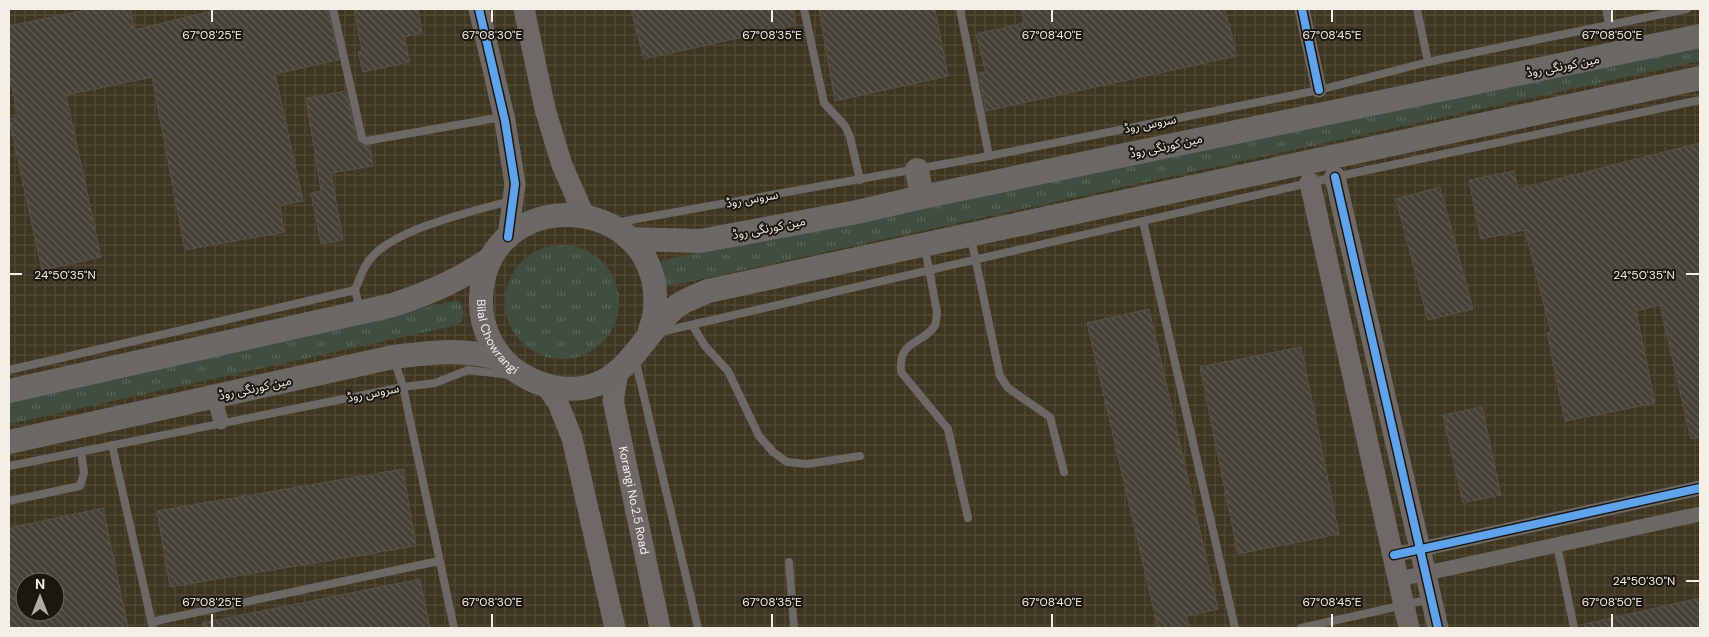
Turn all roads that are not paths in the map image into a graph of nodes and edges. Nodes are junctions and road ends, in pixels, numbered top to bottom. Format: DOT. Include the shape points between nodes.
graph roads {
  1 [pos="333,9"];
  2 [pos="479,9"];
  3 [pos="524,9"];
  4 [pos="804,9"];
  5 [pos="960,9"];
  6 [pos="1302,9"];
  7 [pos="1417,9"];
  8 [pos="1606,9"];
  9 [pos="1687,9"];
  10 [pos="1609,24"];
  11 [pos="1700,36"];
  12 [pos="1428,62"];
  13 [pos="1700,78"];
  14 [pos="1319,90"];
  15 [pos="1700,100"];
  16 [pos="504,117"];
  17 [pos="989,156"];
  18 [pos="917,170"];
  19 [pos="1335,177"];
  20 [pos="860,180"];
  21 [pos="1310,183"];
  22 [pos="922,197"];
  23 [pos="513,200"];
  24 [pos="584,215"];
  25 [pos="1143,221"];
  26 [pos="610,224"];
  27 [pos="970,236"];
  28 [pos="508,237"];
  29 [pos="630,239"];
  30 [pos="924,246"];
  31 [pos="491,258"];
  32 [pos="976,259"];
  33 [pos="930,270"];
  34 [pos="357,301"];
  35 [pos="693,326"];
  36 [pos="650,334"];
  37 [pos="634,354"];
  38 [pos="393,357"];
  39 [pos="502,359"];
  40 [pos="618,373"];
  41 [pos="9,374"];
  42 [pos="523,377"];
  43 [pos="403,386"];
  44 [pos="546,386"];
  45 [pos="214,396"];
  46 [pos="221,422"];
  47 [pos="9,442"];
  48 [pos="112,445"];
  49 [pos="82,451"];
  50 [pos="860,456"];
  51 [pos="9,466"];
  52 [pos="1064,472"];
  53 [pos="1700,488"];
  54 [pos="9,501"];
  55 [pos="1700,514"];
  56 [pos="968,518"];
  57 [pos="1557,545"];
  58 [pos="1421,549"];
  59 [pos="1394,555"];
  60 [pos="439,561"];
  61 [pos="789,562"];
  62 [pos="1426,573"];
  63 [pos="1399,580"];
  64 [pos="1431,599"];
  65 [pos="1404,606"];
  66 [pos="152,625"];
  67 [pos="454,628"];
  68 [pos="615,628"];
  69 [pos="660,628"];
  70 [pos="698,628"];
  71 [pos="794,628"];
  72 [pos="1235,628"];
  73 [pos="1301,628"];
  74 [pos="1409,628"];
  75 [pos="1438,628"];
  76 [pos="1574,628"];
  1 -- 16 [label="lane" via="362,138 366,141"];
  2 -- 16 [label="street"];
  3 -- 24 [label="street" via="545,109 562,165"];
  4 -- 20 [label="lane" via="824,103 845,126"];
  5 -- 17 [label="lane"];
  6 -- 14 [label="street"];
  7 -- 12 [label="lane"];
  8 -- 10 [label="lane"];
  9 -- 10 [label="lane, سروس روڈ"];
  10 -- 12 [label="lane, سروس روڈ"];
  11 -- 22 [label="main road, مین کورنگی روڈ"];
  12 -- 14 [label="lane, سروس روڈ"];
  13 -- 27 [label="main road"];
  14 -- 17 [label="lane, سروس روڈ"];
  15 -- 19 [label="lane"];
  16 -- 23 [label="street" via="515,184"];
  17 -- 18 [label="lane, سروس روڈ"];
  18 -- 20 [label="lane, سروس روڈ"];
  18 -- 22 [label="main road"];
  19 -- 21 [label="lane"];
  19 -- 58 [label="street"];
  20 -- 26 [label="lane, سروس روڈ"];
  21 -- 25 [label="lane"];
  21 -- 59 [label="street"];
  22 -- 29 [label="main road, مین کورنگی روڈ" via="700,241"];
  23 -- 28 [label="street"];
  23 -- 34 [label="lane" via="422,228 391,242 368,262"];
  24 -- 26 [label="main road, Bilal Chowrangi"];
  24 -- 28 [label="main road, Bilal Chowrangi" via="556,214 530,222"];
  25 -- 32 [label="lane"];
  25 -- 72 [label="lane"];
  26 -- 29 [label="main road, Bilal Chowrangi"];
  27 -- 30 [label="main road"];
  27 -- 32 [label="lane"];
  28 -- 31 [label="main road, Bilal Chowrangi"];
  29 -- 36 [label="main road, Bilal Chowrangi" via="645,260 654,284 656,309"];
  30 -- 33 [label="lane"];
  30 -- 36 [label="main road" via="708,291 678,305"];
  31 -- 34 [label="main road" via="432,292"];
  31 -- 39 [label="main road, Bilal Chowrangi" via="482,284 480,311 488,337"];
  32 -- 33 [label="lane"];
  32 -- 52 [label="lane" via="1000,376 1008,388 1050,418"];
  33 -- 35 [label="lane"];
  33 -- 56 [label="lane" via="937,312 934,327 905,351 901,372 948,428"];
  34 -- 41 [label="main road"];
  35 -- 36 [label="lane"];
  35 -- 50 [label="lane" via="705,346 728,371 758,436 773,452 787,462 807,464"];
  36 -- 37 [label="main road, Bilal Chowrangi"];
  37 -- 40 [label="main road, Bilal Chowrangi"];
  37 -- 70 [label="lane"];
  38 -- 39 [label="main road, مین کورنگی روڈ" via="458,351"];
  38 -- 43 [label="lane"];
  38 -- 45 [label="main road, مین کورنگی روڈ"];
  39 -- 42 [label="main road, Bilal Chowrangi"];
  40 -- 44 [label="main road, Bilal Chowrangi" via="596,384"];
  40 -- 69 [label="street, Korangi No.2.5 Road" via="613,400"];
  42 -- 43 [label="lane, سروس روڈ" via="468,370 435,383"];
  42 -- 44 [label="main road, Bilal Chowrangi"];
  43 -- 46 [label="lane, سروس روڈ"];
  43 -- 60 [label="lane"];
  44 -- 68 [label="street" via="558,403 572,438"];
  45 -- 46 [label="street"];
  45 -- 47 [label="main road, مین کورنگی روڈ"];
  46 -- 48 [label="lane, سروس روڈ"];
  48 -- 49 [label="lane, سروس روڈ"];
  48 -- 66 [label="lane"];
  49 -- 51 [label="lane, سروس روڈ"];
  49 -- 54 [label="lane" via="84,473 80,486"];
  53 -- 58 [label="street"];
  55 -- 57 [label="street"];
  57 -- 62 [label="street"];
  57 -- 76 [label="lane"];
  58 -- 59 [label="street"];
  58 -- 62 [label="street"];
  59 -- 63 [label="street"];
  60 -- 66 [label="lane"];
  60 -- 67 [label="lane"];
  61 -- 71 [label="lane"];
  62 -- 63 [label="street"];
  62 -- 64 [label="street"];
  63 -- 65 [label="street"];
  64 -- 65 [label="lane"];
  64 -- 75 [label="street"];
  65 -- 73 [label="lane"];
  65 -- 74 [label="street"];
}
